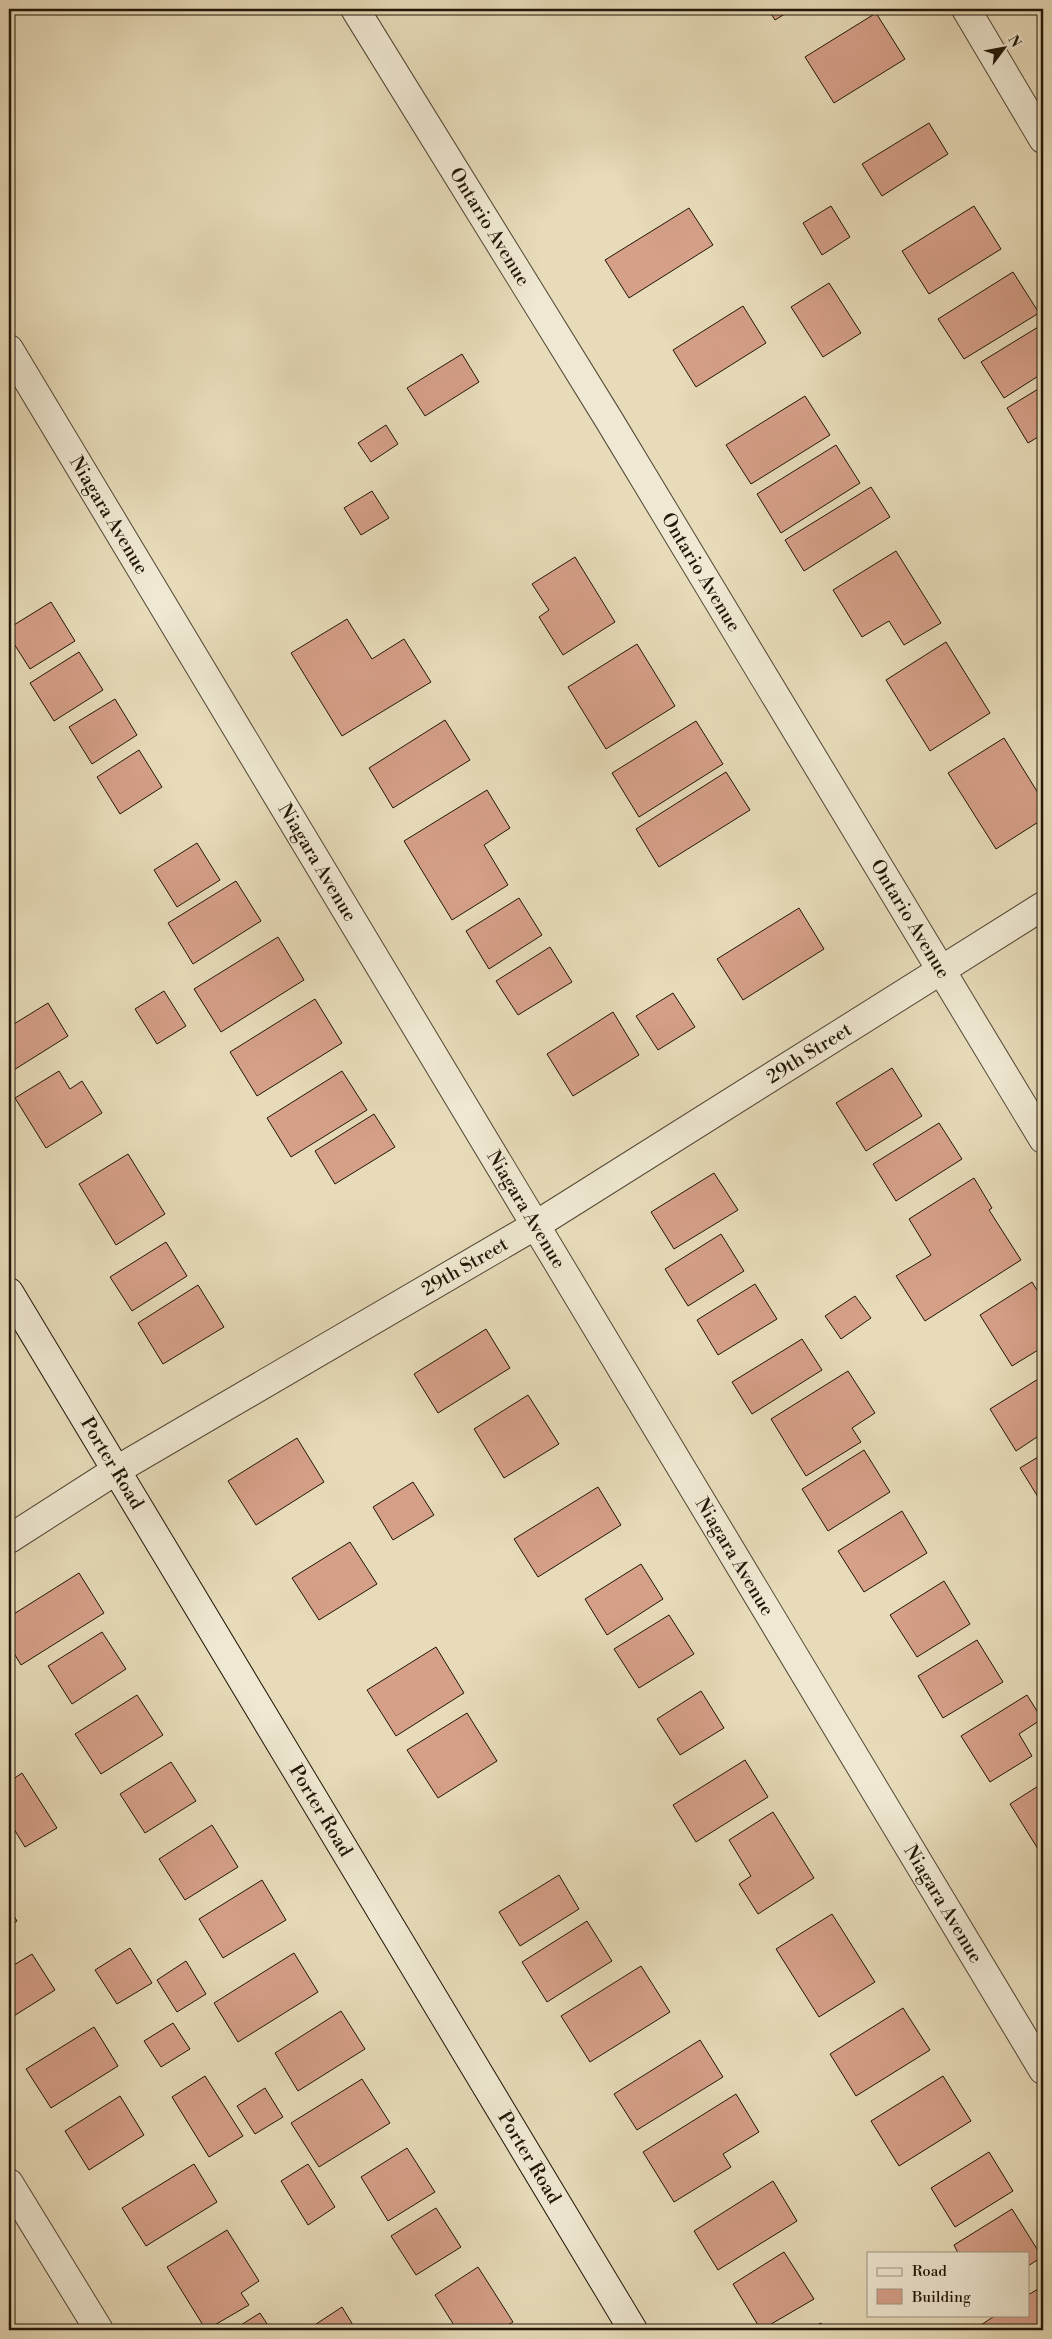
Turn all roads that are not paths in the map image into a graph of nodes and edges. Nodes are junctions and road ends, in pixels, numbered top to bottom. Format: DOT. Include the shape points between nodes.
graph roads {
  1 [pos="356,9"];
  2 [pos="966,9"];
  3 [pos="1043,139"];
  4 [pos="9,349"];
  5 [pos="1043,906"];
  6 [pos="940,969"];
  7 [pos="1043,1139"];
  8 [pos="536,1225"];
  9 [pos="9,1292"];
  10 [pos="115,1471"];
  11 [pos="9,1538"];
  12 [pos="1043,2070"];
  13 [pos="9,2183"];
  14 [pos="99,2330"];
  15 [pos="632,2330"];
  1 -- 6 [label="street, Ontario Avenue" via="609,420"];
  2 -- 3 [label="street"];
  4 -- 8 [label="street, Niagara Avenue"];
  5 -- 6 [label="street, 29th Street"];
  6 -- 7 [label="street, Ontario Avenue"];
  6 -- 8 [label="street, 29th Street"];
  8 -- 10 [label="street, 29th Street"];
  8 -- 12 [label="street, Niagara Avenue"];
  9 -- 10 [label="street, Porter Road"];
  10 -- 11 [label="street, 29th Street"];
  10 -- 15 [label="street, Porter Road"];
  13 -- 14 [label="street"];
}
